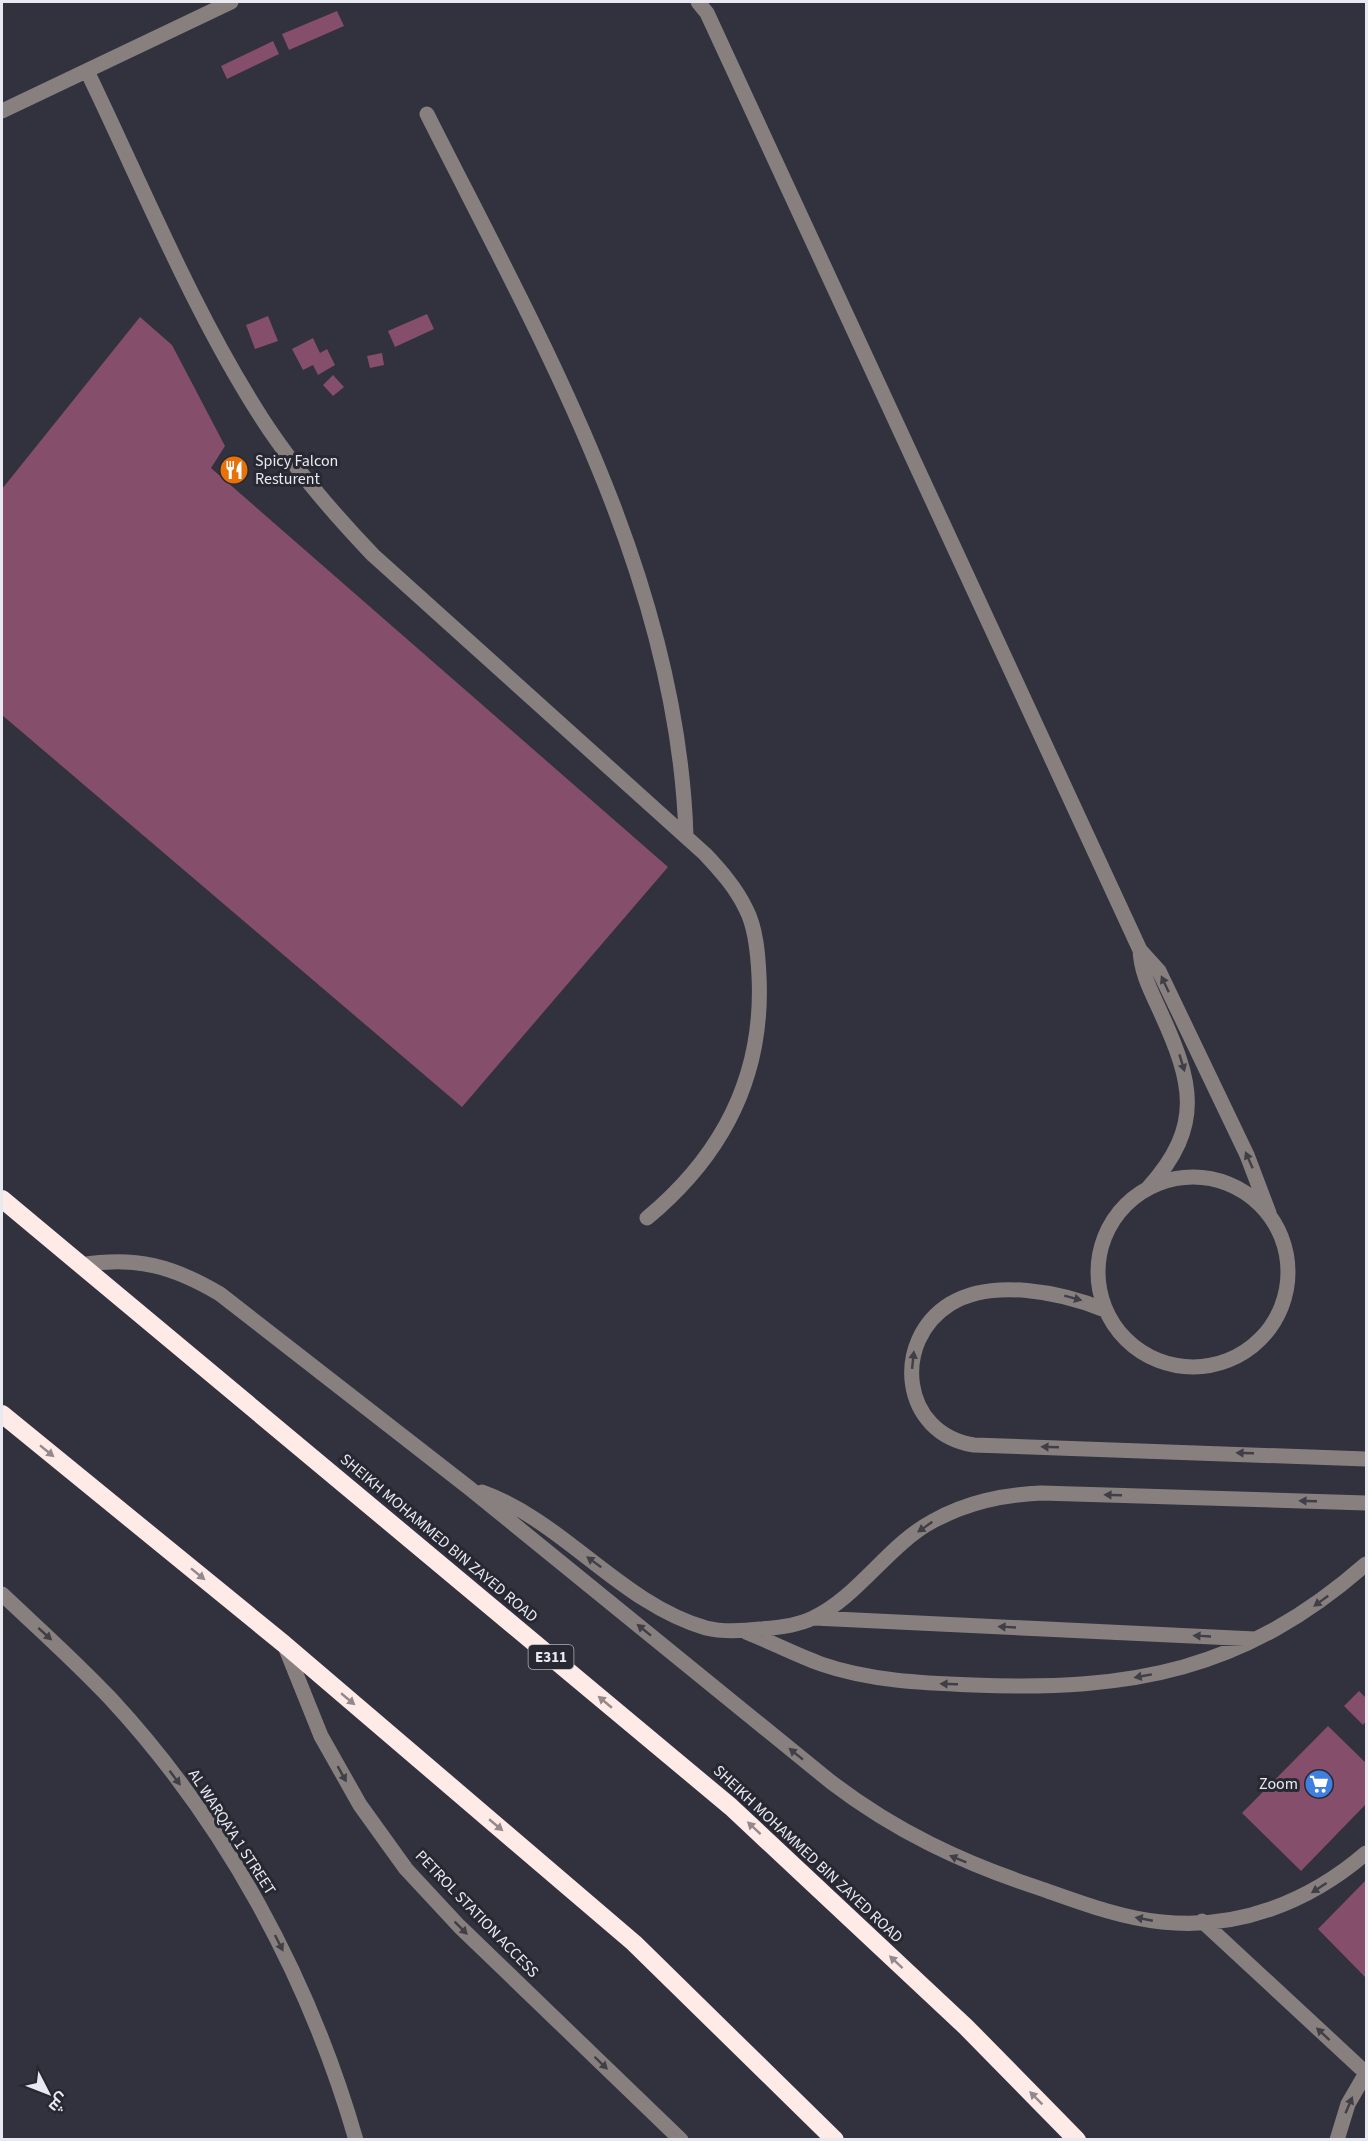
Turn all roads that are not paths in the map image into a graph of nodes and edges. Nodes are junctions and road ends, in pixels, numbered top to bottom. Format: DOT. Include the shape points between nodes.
graph roads {
  1 [pos="231,2"];
  2 [pos="703,5"];
  3 [pos="87,71"];
  4 [pos="2,111"];
  5 [pos="427,114"];
  6 [pos="686,836"];
  7 [pos="1140,950"];
  8 [pos="1148,1188"];
  9 [pos="2,1199"];
  10 [pos="1270,1215"];
  11 [pos="647,1218"];
  12 [pos="81,1265"];
  13 [pos="1105,1310"];
  14 [pos="2,1414"];
  15 [pos="1366,1459"];
  16 [pos="468,1487"];
  17 [pos="1366,1503"];
  18 [pos="1366,1564"];
  19 [pos="2,1594"];
  20 [pos="814,1618"];
  21 [pos="743,1631"];
  22 [pos="1261,1639"];
  23 [pos="284,1644"];
  24 [pos="1366,1853"];
  25 [pos="1202,1922"];
  26 [pos="1366,2073"];
  27 [pos="356,2139"];
  28 [pos="681,2139"];
  29 [pos="836,2139"];
  30 [pos="1077,2139"];
  31 [pos="1337,2139"];
  1 -- 3 [label="street"];
  2 -- 7 [label="street"];
  3 -- 4 [label="street"];
  3 -- 6 [label="street" via="227,359 296,466 373,555"];
  5 -- 6 [label="street" via="573,406 622,530 660,652 671,702 685,792"];
  6 -- 11 [label="street" via="722,873 747,911 759,967 758,1031 742,1092 712,1149 693,1174"];
  7 -- 8 [label="street, one-way" via="1141,969 1179,1053 1188,1086 1184,1131 1170,1161"];
  10 -- 7 [label="street, one-way" via="1247,1155 1159,971"];
  8 -- 10 [label="street" via="1180,1177 1214,1178 1245,1192"];
  8 -- 13 [label="street" via="1126,1204 1106,1236 1098,1282"];
  9 -- 12 [label="highway, SHEIKH MOHAMMED BIN ZAYED ROAD / E311"];
  10 -- 13 [label="street" via="1284,1243 1288,1275 1281,1306 1265,1334 1240,1355 1210,1366 1168,1363 1148,1356 1122,1337"];
  12 -- 16 [label="street" via="111,1260 153,1264 192,1277 220,1294"];
  30 -- 12 [label="highway, SHEIKH MOHAMMED BIN ZAYED ROAD / E311, one-way" via="966,2027 731,1807"];
  15 -- 13 [label="street, one-way" via="974,1445 958,1443 936,1431 920,1411 911,1382 913,1352 927,1324 950,1304 978,1293 1013,1290 1060,1295"];
  14 -- 23 [label="highway, one-way"];
  21 -- 16 [label="street, one-way" via="709,1629 675,1618 647,1602 527,1514"];
  25 -- 16 [label="street, one-way" via="1162,1922 1115,1913 992,1873 904,1833 831,1782"];
  17 -- 20 [label="street, one-way" via="1003,1495 931,1522"];
  18 -- 22 [label="street, one-way" via="1320,1602"];
  19 -- 27 [label="street, AL WARQA'A 1 STREET, one-way" via="111,1699 195,1804 232,1860 296,1978"];
  20 -- 21 [label="street" via="786,1627"];
  22 -- 20 [label="street, one-way"];
  22 -- 21 [label="street, one-way" via="1173,1671 1080,1686 1035,1687 880,1678 822,1664"];
  23 -- 28 [label="street, PETROL STATION ACCESS, one-way" via="321,1736 360,1805 406,1869 459,1926"];
  23 -- 29 [label="highway, one-way" via="634,1943"];
  24 -- 25 [label="street, one-way" via="1314,1892 1278,1909"];
  26 -- 25 [label="street, one-way"];
  31 -- 26 [label="street, one-way" via="1348,2104"];
}
